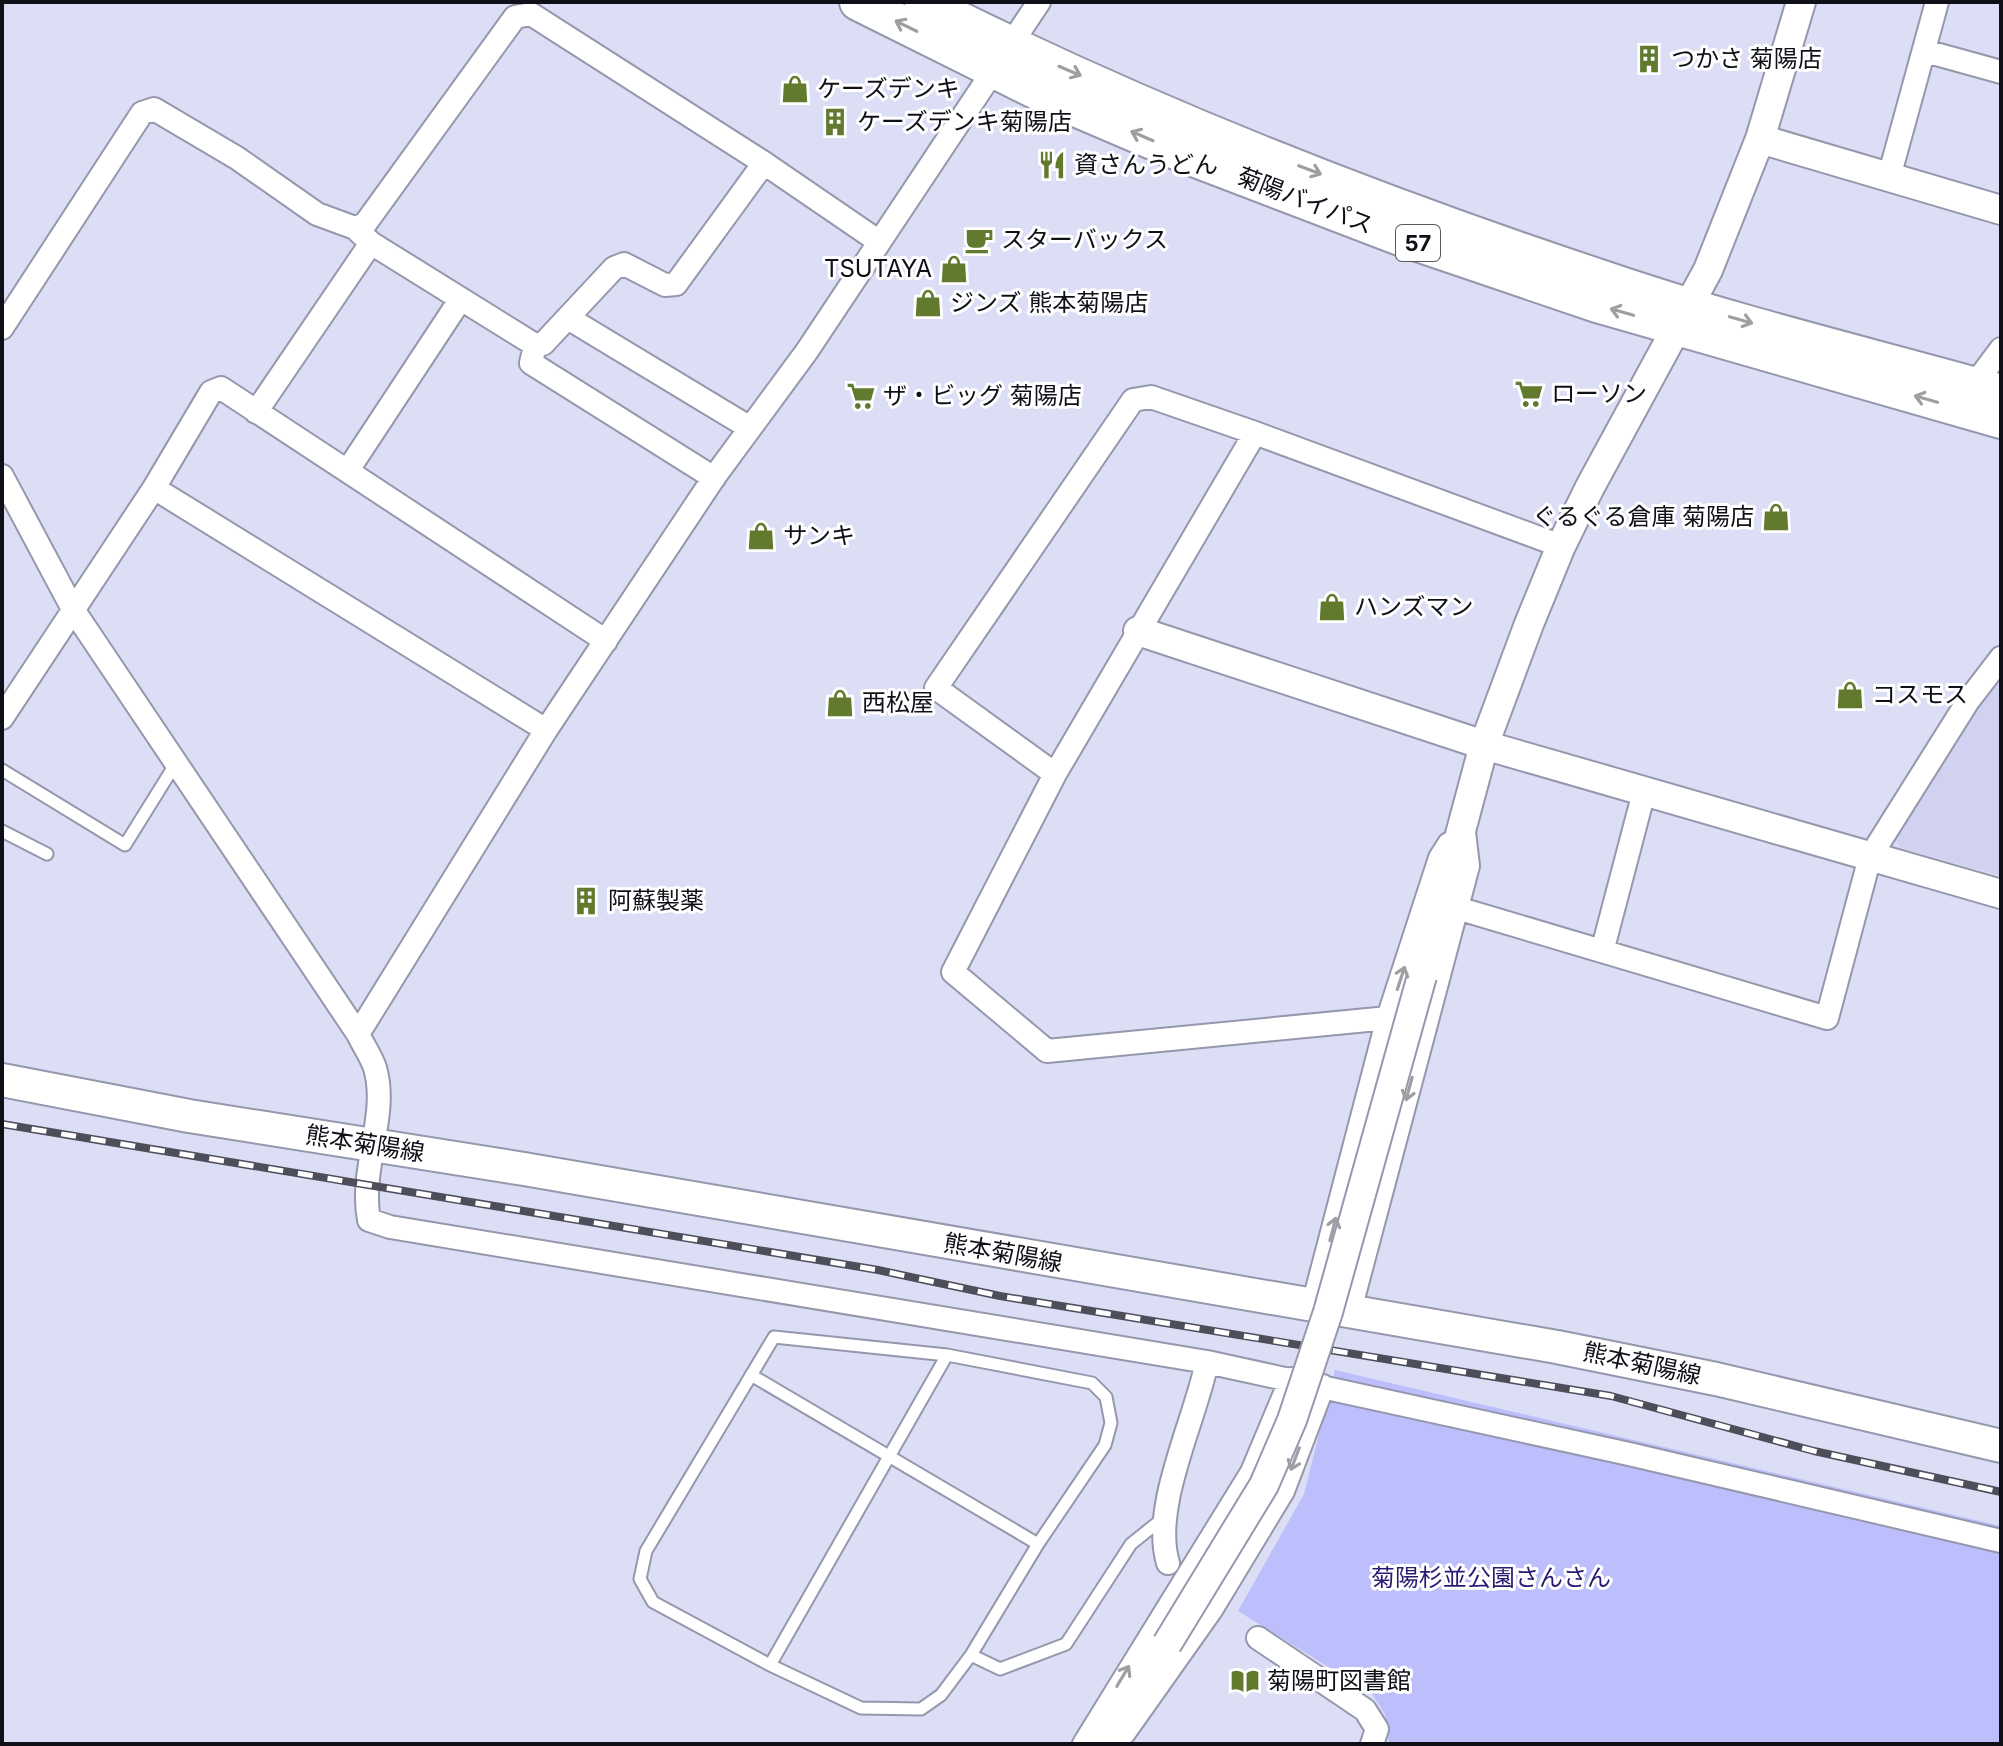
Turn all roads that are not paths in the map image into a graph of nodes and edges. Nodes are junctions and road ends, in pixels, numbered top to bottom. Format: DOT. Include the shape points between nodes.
graph roads {
  1 [pos="858,2"];
  2 [pos="923,2"];
  3 [pos="1039,2"];
  4 [pos="1801,2"];
  5 [pos="1937,2"];
  6 [pos="1925,51"];
  7 [pos="1002,57"];
  8 [pos="2001,72"];
  9 [pos="1760,139"];
  10 [pos="764,163"];
  11 [pos="1889,177"];
  12 [pos="2001,210"];
  13 [pos="363,236"];
  14 [pos="878,241"];
  15 [pos="460,300"];
  16 [pos="1685,317"];
  17 [pos="568,318"];
  18 [pos="2,328"];
  19 [pos="535,345"];
  20 [pos="2001,349"];
  21 [pos="1988,389"];
  22 [pos="256,412"];
  23 [pos="2001,420"];
  24 [pos="750,428"];
  25 [pos="1255,433"];
  26 [pos="348,470"];
  27 [pos="2,476"];
  28 [pos="714,478"];
  29 [pos="154,488"];
  30 [pos="1561,546"];
  31 [pos="74,611"];
  32 [pos="1138,631"];
  33 [pos="606,641"];
  34 [pos="2001,658"];
  35 [pos="2,718"];
  36 [pos="546,730"];
  37 [pos="1484,745"];
  38 [pos="176,762"];
  39 [pos="2,770"];
  40 [pos="1055,774"];
  41 [pos="1644,792"];
  42 [pos="1462,823"];
  43 [pos="2,831"];
  44 [pos="47,854"];
  45 [pos="1870,857"];
  46 [pos="2001,894"];
  47 [pos="1457,908"];
  48 [pos="1603,948"];
  49 [pos="1388,1018"];
  50 [pos="358,1034"];
  51 [pos="2,1080"];
  52 [pos="370,1146"];
  53 [pos="1313,1305"];
  54 [pos="1350,1310"];
  55 [pos="947,1355"];
  56 [pos="1207,1362"];
  57 [pos="751,1375"];
  58 [pos="1291,1379"];
  59 [pos="1323,1386"];
  60 [pos="2001,1446"];
  61 [pos="892,1455"];
  62 [pos="1166,1515"];
  63 [pos="2001,1541"];
  64 [pos="1038,1544"];
  65 [pos="1168,1563"];
  66 [pos="1258,1638"];
  67 [pos="971,1655"];
  68 [pos="770,1665"];
  69 [pos="1084,1744"];
  70 [pos="1101,1744"];
  71 [pos="1116,1744"];
  72 [pos="1372,1744"];
  7 -- 1 [label="highway, 菊陽バイパス / 57, one-way"];
  2 -- 7 [label="highway, 菊陽バイパス / 57"];
  3 -- 7 [label="street"];
  4 -- 9 [label="street"];
  5 -- 6 [label="street"];
  6 -- 8 [label="street"];
  6 -- 11 [label="street"];
  7 -- 14 [label="street"];
  7 -- 16 [label="highway, 菊陽バイパス / 57" via="1183,154 1385,232 1597,304"];
  9 -- 11 [label="street"];
  9 -- 16 [label="street"];
  10 -- 13 [label="street" via="531,14 515,17 365,224"];
  10 -- 14 [label="street"];
  10 -- 17 [label="street" via="676,284 665,285 624,264 614,268"];
  11 -- 12 [label="street"];
  13 -- 15 [label="street"];
  13 -- 18 [label="street" via="317,214 154,109 142,113"];
  13 -- 22 [label="street"];
  14 -- 24 [label="street"];
  15 -- 19 [label="street"];
  15 -- 26 [label="street"];
  16 -- 21 [label="highway, 菊陽バイパス / 57, one-way"];
  23 -- 16 [label="highway, 菊陽バイパス / 57, one-way"];
  16 -- 30 [label="street"];
  17 -- 19 [label="street" via="543,344"];
  17 -- 24 [label="street"];
  19 -- 28 [label="street" via="531,363"];
  20 -- 21 [label="street"];
  22 -- 26 [label="street"];
  22 -- 29 [label="street" via="221,388 211,392"];
  24 -- 28 [label="street"];
  25 -- 30 [label="street"];
  25 -- 32 [label="street"];
  25 -- 40 [label="street" via="1151,397 1133,400 936,688"];
  26 -- 33 [label="street"];
  27 -- 31 [label="street"];
  28 -- 33 [label="street"];
  29 -- 31 [label="street"];
  29 -- 36 [label="street"];
  30 -- 37 [label="street"];
  31 -- 35 [label="street"];
  31 -- 38 [label="street"];
  32 -- 37 [label="street"];
  32 -- 40 [label="street"];
  33 -- 36 [label="street"];
  34 -- 45 [label="street"];
  36 -- 50 [label="street"];
  37 -- 41 [label="street"];
  37 -- 42 [label="street"];
  38 -- 39 [label="lane" via="125,845"];
  38 -- 50 [label="street"];
  40 -- 49 [label="street" via="953,972 1047,1051"];
  41 -- 45 [label="street"];
  41 -- 48 [label="street"];
  42 -- 47 [label="street" via="1468,866"];
  49 -- 42 [label="street, one-way" via="1440,858"];
  42 -- 70 [label="street, bridge" via="1328,1312 1292,1420 1264,1485"];
  43 -- 44 [label="lane"];
  45 -- 46 [label="street"];
  45 -- 48 [label="street" via="1827,1018"];
  47 -- 48 [label="street"];
  47 -- 54 [label="street, one-way"];
  53 -- 49 [label="street, one-way"];
  50 -- 52 [label="street" via="375,1069 378,1104"];
  51 -- 52 [label="main road, 熊本菊陽線"];
  52 -- 53 [label="main road, 熊本菊陽線"];
  52 -- 56 [label="street" via="365,1199 369,1220 390,1227"];
  53 -- 54 [label="main road, 熊本菊陽線"];
  54 -- 60 [label="main road, 熊本菊陽線" via="1701,1376"];
  55 -- 57 [label="lane" via="774,1337"];
  55 -- 61 [label="lane"];
  55 -- 64 [label="lane" via="1092,1383 1106,1397 1111,1423 1105,1445"];
  56 -- 58 [label="street"];
  56 -- 62 [label="street"];
  57 -- 61 [label="lane"];
  57 -- 68 [label="lane" via="646,1551 640,1579 653,1602"];
  58 -- 59 [label="street"];
  69 -- 58 [label="street, one-way" via="1252,1472"];
  59 -- 63 [label="street"];
  59 -- 71 [label="street, one-way" via="1283,1491 1211,1610"];
  61 -- 64 [label="lane"];
  61 -- 68 [label="lane"];
  62 -- 65 [label="street" via="1162,1543"];
  62 -- 67 [label="lane" via="1131,1544 1066,1644 1000,1669"];
  64 -- 67 [label="lane"];
  66 -- 72 [label="street" via="1365,1710 1377,1729"];
  67 -- 68 [label="lane" via="941,1695 921,1709 861,1708"];
}
